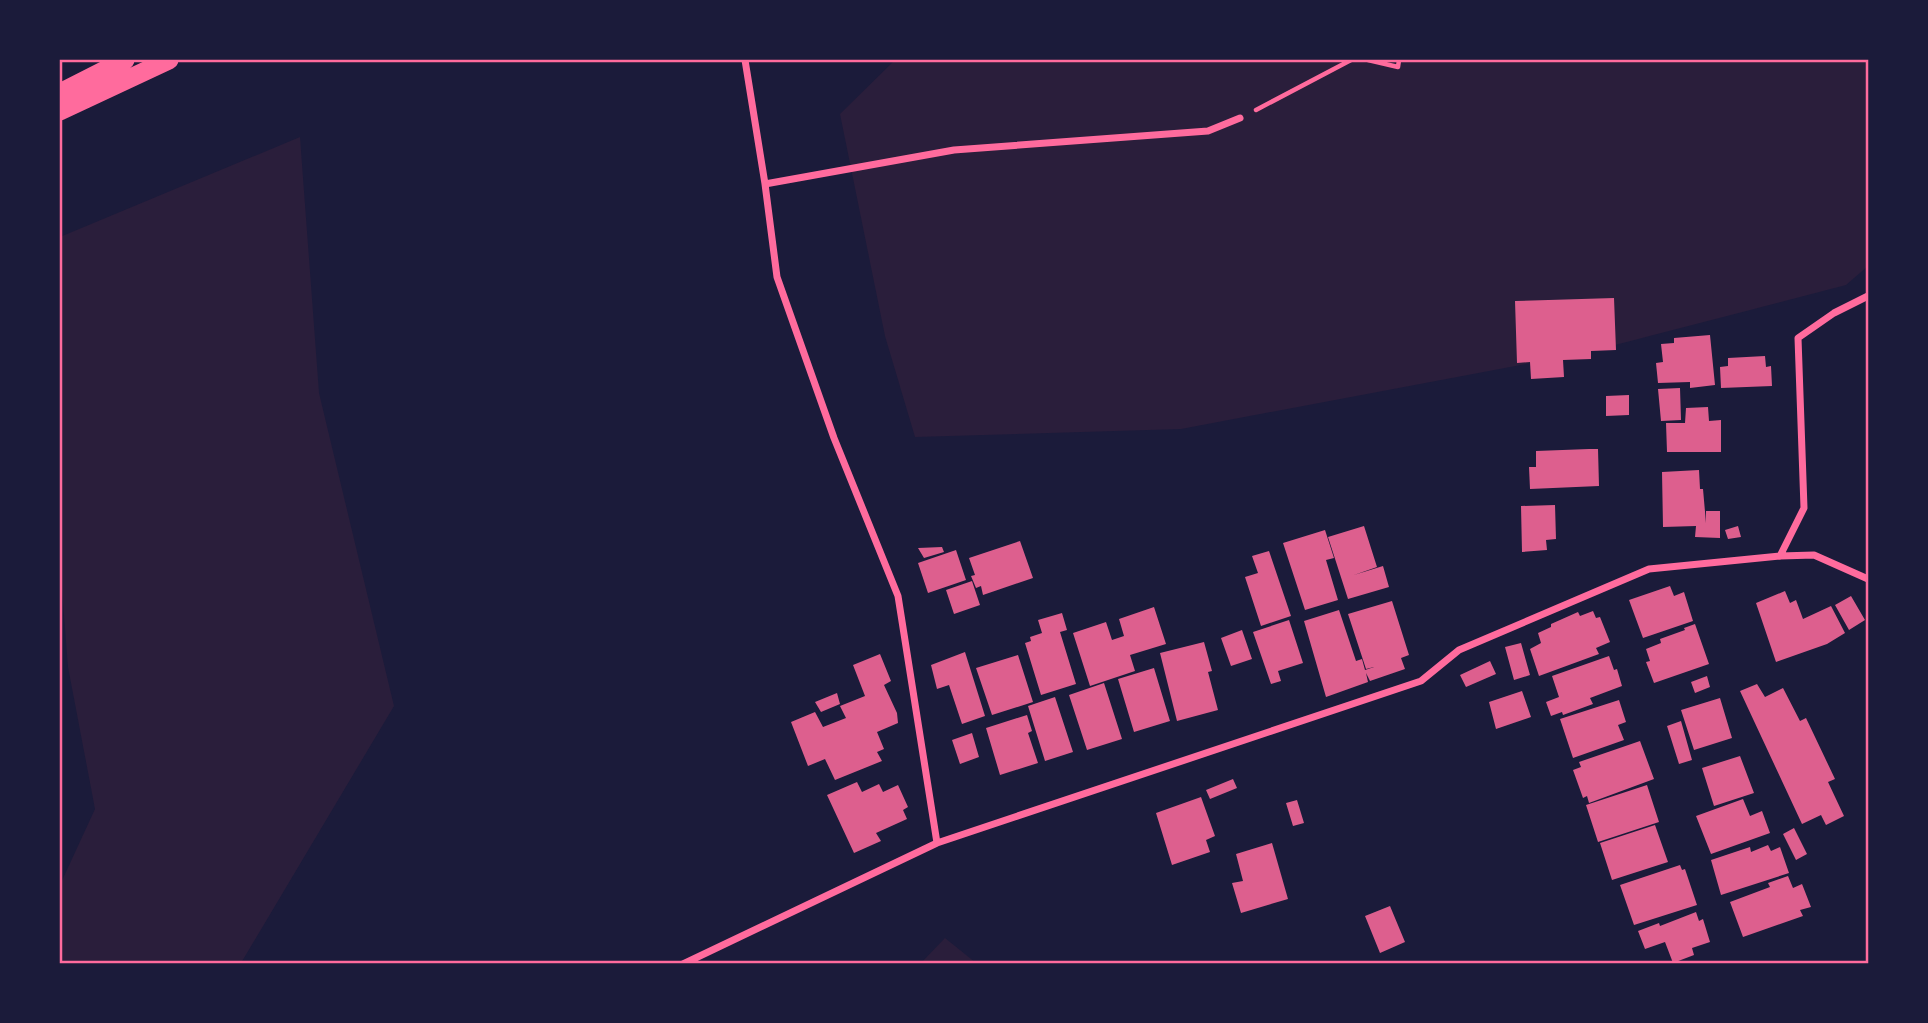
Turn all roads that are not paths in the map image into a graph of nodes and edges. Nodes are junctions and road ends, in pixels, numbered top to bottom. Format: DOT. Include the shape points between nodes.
graph roads {
  1 [pos="125,60"];
  2 [pos="169,60"];
  3 [pos="745,60"];
  4 [pos="60,93"];
  5 [pos="60,111"];
  6 [pos="1240,118"];
  7 [pos="765,184"];
  8 [pos="1868,296"];
  9 [pos="1780,556"];
  10 [pos="1868,579"];
  11 [pos="937,843"];
  12 [pos="683,964"];
  1 -- 4 [label="highway"];
  2 -- 5 [label="highway"];
  3 -- 7 [label="street"];
  6 -- 7 [label="street" via="1208,131 954,150"];
  7 -- 11 [label="street" via="776,277 898,596"];
  8 -- 9 [label="street" via="1798,338 1804,508"];
  9 -- 10 [label="street" via="1814,555"];
  9 -- 11 [label="street" via="1649,569 1460,650 1421,681"];
  11 -- 12 [label="street"];
}
